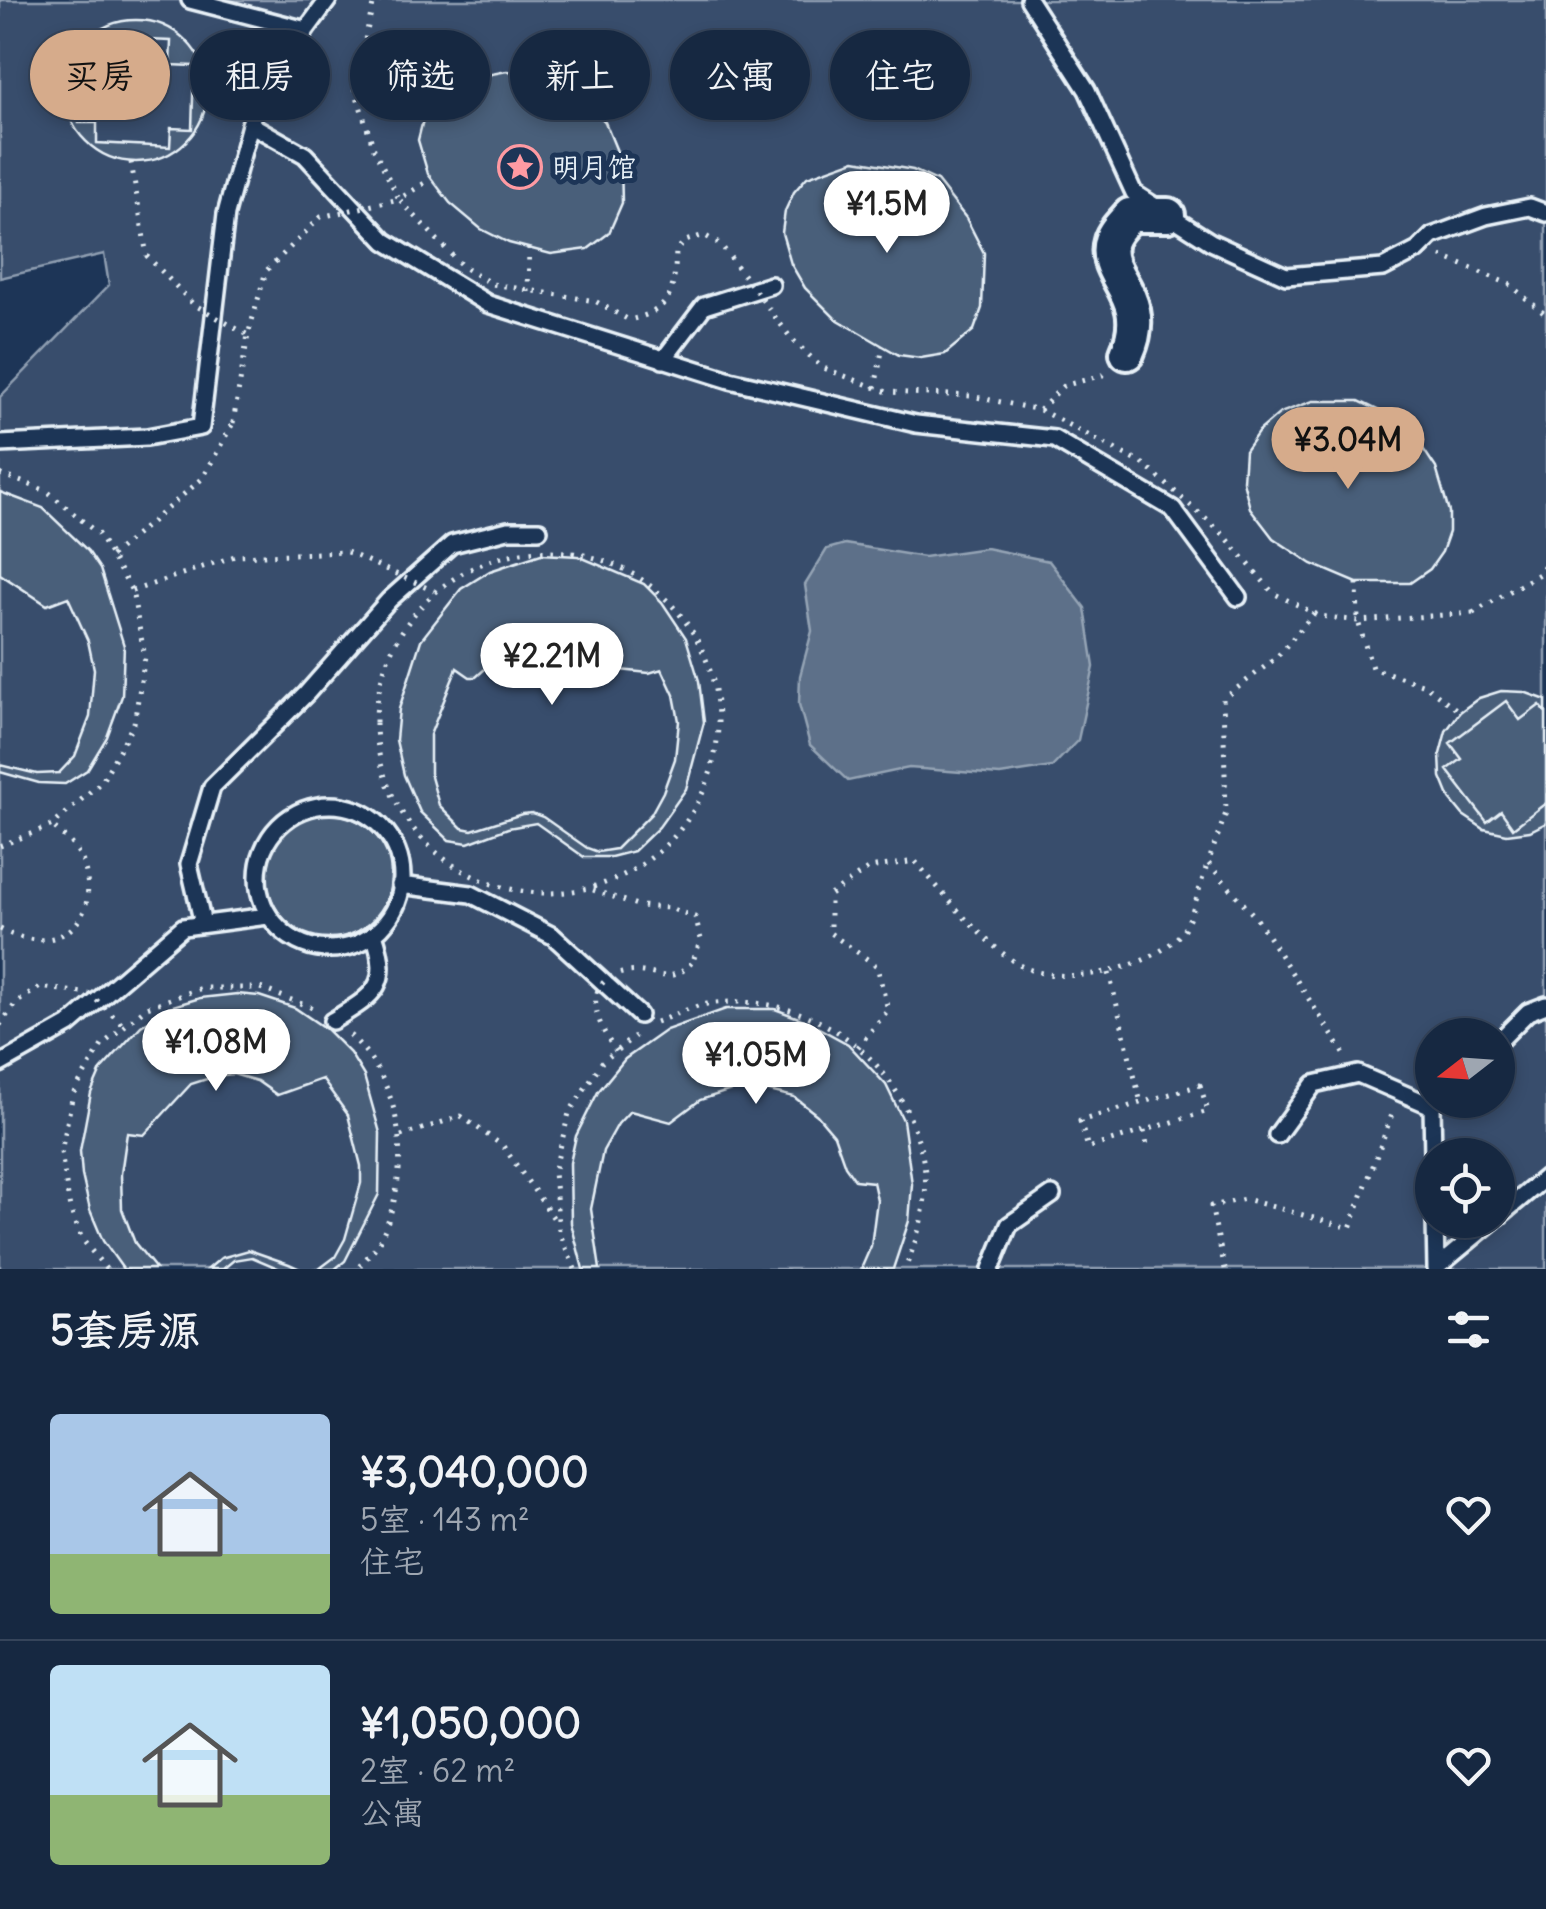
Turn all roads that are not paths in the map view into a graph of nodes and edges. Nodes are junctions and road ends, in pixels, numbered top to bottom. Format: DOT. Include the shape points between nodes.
graph roads {
  1 [pos="190,0"];
  2 [pos="328,0"];
  3 [pos="1029,0"];
  4 [pos="306,30"];
  5 [pos="251,120"];
  6 [pos="250,124"];
  7 [pos="1546,213"];
  8 [pos="1168,215"];
  9 [pos="771,285"];
  10 [pos="1127,353"];
  11 [pos="663,360"];
  12 [pos="0,444"];
  13 [pos="539,530"];
  14 [pos="1238,597"];
  15 [pos="400,885"];
  16 [pos="268,916"];
  17 [pos="203,924"];
  18 [pos="374,934"];
  19 [pos="1546,1005"];
  20 [pos="332,1020"];
  21 [pos="644,1020"];
  22 [pos="1515,1025"];
  23 [pos="0,1064"];
  24 [pos="1415,1097"];
  25 [pos="1276,1135"];
  26 [pos="1546,1177"];
  27 [pos="1052,1194"];
  28 [pos="1515,1202"];
  29 [pos="1435,1238"];
  30 [pos="1472,1238"];
  31 [pos="991,1269"];
  32 [pos="1436,1269"];
  1 -- 4 [label="lane"];
  2 -- 4 [label="lane"];
  3 -- 8 [label="lane" via="1087,90 1134,193"];
  5 -- 6 [label="lane"];
  6 -- 11 [label="lane" via="304,155 385,241 488,304"];
  6 -- 12 [label="lane" via="226,214 201,427 147,438"];
  7 -- 8 [label="lane" via="1530,207 1486,216 1432,236 1383,268 1286,276"];
  8 -- 10 [label="street" via="1130,216 1112,237 1108,254 1136,313"];
  9 -- 11 [label="lane" via="704,306"];
  11 -- 14 [label="lane" via="916,424 1054,439 1173,509"];
  13 -- 17 [label="lane" via="452,544 389,600 212,787 189,864"];
  15 -- 16 [label="lane" via="395,846 381,826 362,812 315,806 275,829 263,849 258,871"];
  15 -- 18 [label="lane" via="390,916"];
  15 -- 21 [label="lane" via="471,894 553,936"];
  16 -- 17 [label="lane"];
  16 -- 18 [label="lane" via="305,946 353,946"];
  17 -- 23 [label="lane" via="183,927 69,1025"];
  18 -- 20 [label="lane" via="382,978 370,998"];
  19 -- 22 [label="lane"];
  24 -- 25 [label="lane" via="1358,1074 1314,1084"];
  26 -- 28 [label="lane"];
  27 -- 31 [label="lane" via="1009,1225"];
  29 -- 32 [label="lane"];
  30 -- 32 [label="lane"];
}
